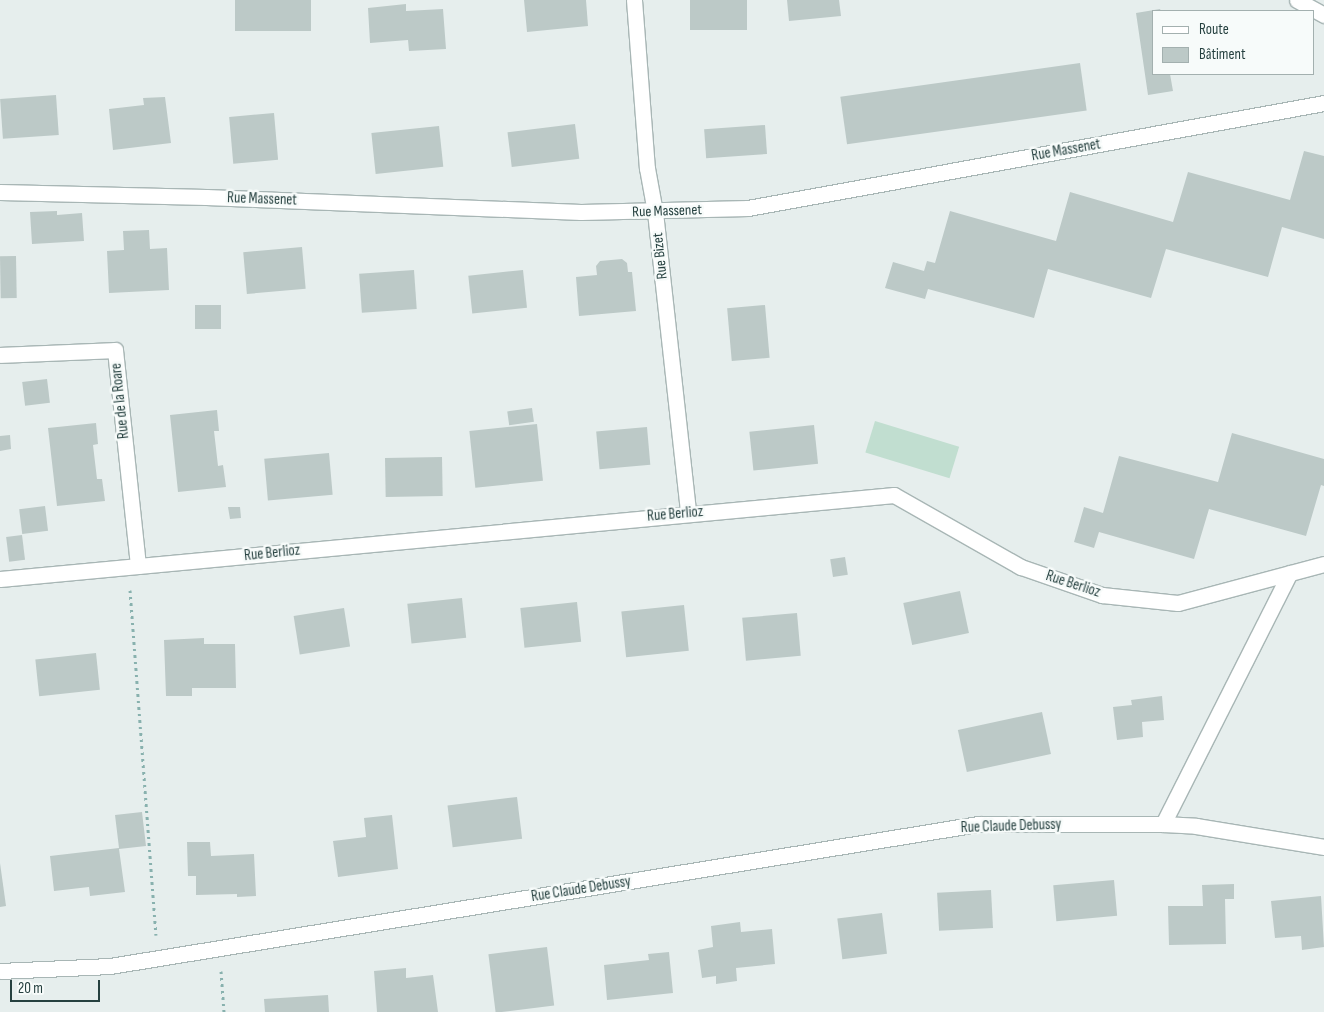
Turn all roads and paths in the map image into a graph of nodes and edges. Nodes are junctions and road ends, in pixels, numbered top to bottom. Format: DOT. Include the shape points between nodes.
graph roads {
  1 [pos="634,0"];
  2 [pos="1297,0"];
  3 [pos="1314,10"];
  4 [pos="1324,103"];
  5 [pos="0,192"];
  6 [pos="655,212"];
  7 [pos="0,355"];
  8 [pos="688,513"];
  9 [pos="1324,564"];
  10 [pos="133,567"];
  11 [pos="1290,573"];
  12 [pos="0,579"];
  13 [pos="1163,824"];
  14 [pos="1324,848"];
  15 [pos="219,948"];
  16 [pos="158,958"];
  17 [pos="0,971"];
  18 [pos="224,1012"];
  1 -- 6 [label="street, Rue Bizet" via="647,168"];
  2 -- 3 [label="street"];
  4 -- 6 [label="street, Rue Massenet" via="748,208"];
  5 -- 6 [label="street, Rue Massenet"];
  6 -- 8 [label="street, Rue Bizet"];
  7 -- 10 [label="street, Rue de la Roare" via="115,350"];
  8 -- 10 [label="street, Rue Berlioz"];
  8 -- 11 [label="street, Rue Berlioz" via="894,494 1021,567 1102,595 1178,603"];
  9 -- 11 [label="street, Rue Berlioz"];
  10 -- 12 [label="street, Rue Berlioz"];
  10 -- 16 [label="path"];
  11 -- 13 [label="street"];
  13 -- 14 [label="street, Rue Claude Debussy" via="1196,826"];
  13 -- 15 [label="street, Rue Claude Debussy" via="978,824"];
  15 -- 16 [label="street, Rue Claude Debussy"];
  15 -- 18 [label="path"];
  16 -- 17 [label="street, Rue Claude Debussy" via="110,966"];
}
